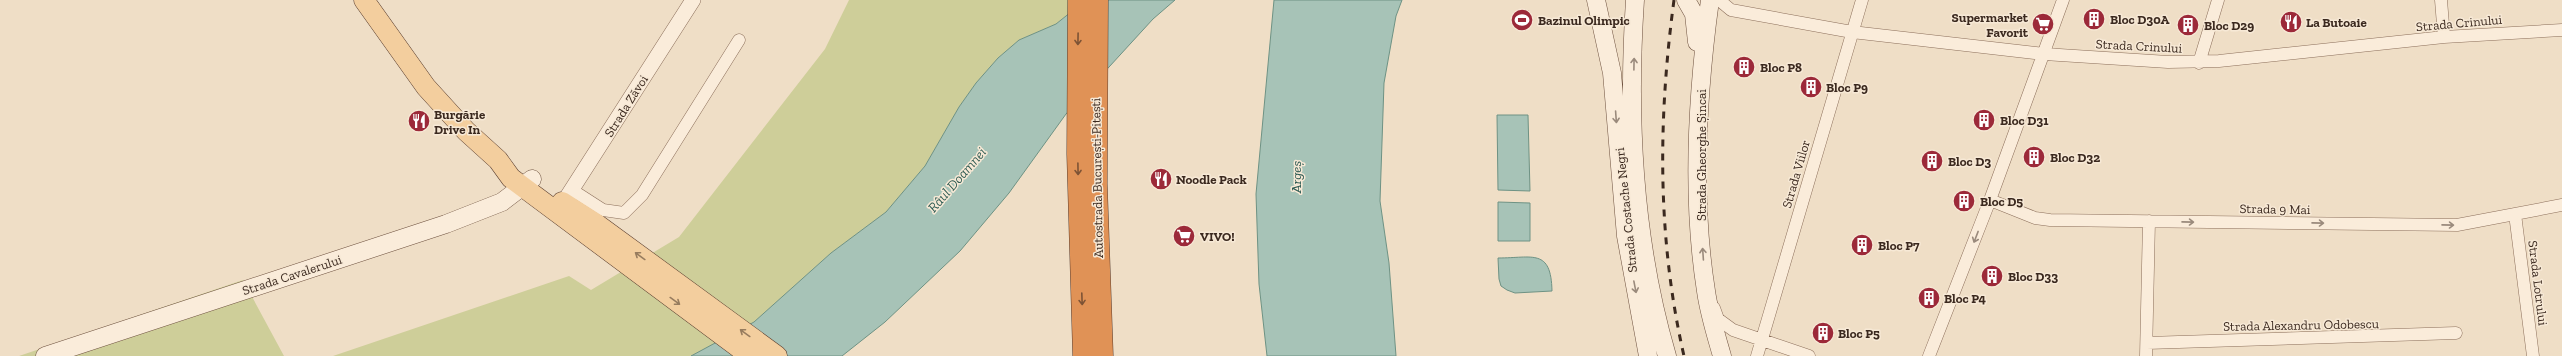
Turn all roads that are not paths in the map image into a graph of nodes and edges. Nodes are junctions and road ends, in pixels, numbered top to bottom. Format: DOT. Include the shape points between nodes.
graph roads {
  1 [pos="364,0"];
  2 [pos="693,0"];
  3 [pos="1079,0"];
  4 [pos="1097,0"];
  5 [pos="1596,0"];
  6 [pos="1635,0"];
  7 [pos="1686,0"];
  8 [pos="1710,0"];
  9 [pos="1719,0"];
  10 [pos="1862,0"];
  11 [pos="2063,0"];
  12 [pos="2218,0"];
  13 [pos="2441,0"];
  14 [pos="2562,30"];
  15 [pos="1852,32"];
  16 [pos="2444,38"];
  17 [pos="739,40"];
  18 [pos="2044,54"];
  19 [pos="1702,60"];
  20 [pos="2199,63"];
  21 [pos="1611,64"];
  22 [pos="1631,117"];
  23 [pos="528,183"];
  24 [pos="1990,200"];
  25 [pos="564,202"];
  26 [pos="2562,205"];
  27 [pos="2515,214"];
  28 [pos="2149,221"];
  29 [pos="593,231"];
  30 [pos="1706,293"];
  31 [pos="2456,333"];
  32 [pos="1762,339"];
  33 [pos="2147,342"];
  34 [pos="45,356"];
  35 [pos="750,356"];
  36 [pos="777,356"];
  37 [pos="1084,356"];
  38 [pos="1102,356"];
  39 [pos="1648,356"];
  40 [pos="1667,356"];
  41 [pos="1722,356"];
  42 [pos="1757,356"];
  43 [pos="1810,356"];
  44 [pos="1929,356"];
  45 [pos="2146,356"];
  46 [pos="2532,356"];
  1 -- 23 [label="main road" via="436,98 498,160 512,178"];
  2 -- 25 [label="street, Strada Zăvoi"];
  3 -- 37 [label="highway, Autostrada București-Pitești, one-way" via="1078,154"];
  4 -- 38 [label="highway, Autostrada București-Pitești" via="1096,191"];
  5 -- 21 [label="main road, Strada Costache Negri"];
  22 -- 6 [label="main road, Strada Costache Negri, one-way"];
  7 -- 19 [label="main road" via="1694,14 1697,46"];
  8 -- 19 [label="main road, Strada Gheorghe Șincai"];
  9 -- 15 [label="street, Strada Crinului" via="1731,10"];
  10 -- 15 [label="street, Strada Viilor"];
  11 -- 18 [label="street"];
  12 -- 20 [label="street"];
  13 -- 16 [label="street"];
  14 -- 16 [label="street, Strada Crinului"];
  15 -- 18 [label="street, Strada Crinului"];
  15 -- 32 [label="street, Strada Viilor"];
  16 -- 20 [label="street, Strada Crinului"];
  17 -- 25 [label="street" via="632,207 624,213"];
  18 -- 20 [label="street, Strada Crinului"];
  18 -- 24 [label="street"];
  30 -- 19 [label="main road, Strada Gheorghe Șincai, one-way" via="1698,187"];
  21 -- 22 [label="main road, Strada Costache Negri"];
  21 -- 39 [label="main road, Strada Costache Negri, one-way" via="1626,236"];
  22 -- 40 [label="main road, Strada Costache Negri" via="1642,245"];
  23 -- 25 [label="main road"];
  23 -- 34 [label="main road, Strada Cavalerului" via="502,202 446,224"];
  24 -- 28 [label="street, Strada 9 Mai" via="2035,218"];
  24 -- 44 [label="street, one-way"];
  25 -- 29 [label="main road"];
  26 -- 27 [label="street, Strada 9 Mai"];
  28 -- 27 [label="street, Strada 9 Mai, one-way" via="2457,225"];
  27 -- 46 [label="street, Strada Lotrului"];
  28 -- 33 [label="street"];
  29 -- 35 [label="main road, one-way"];
  36 -- 29 [label="main road, one-way"];
  30 -- 32 [label="street" via="1718,319 1725,325"];
  30 -- 41 [label="main road, Strada Gheorghe Șincai"];
  31 -- 33 [label="street, Strada Alexandru Odobescu"];
  32 -- 42 [label="street, Strada Viilor"];
  32 -- 43 [label="street"];
  33 -- 45 [label="street"];
}
